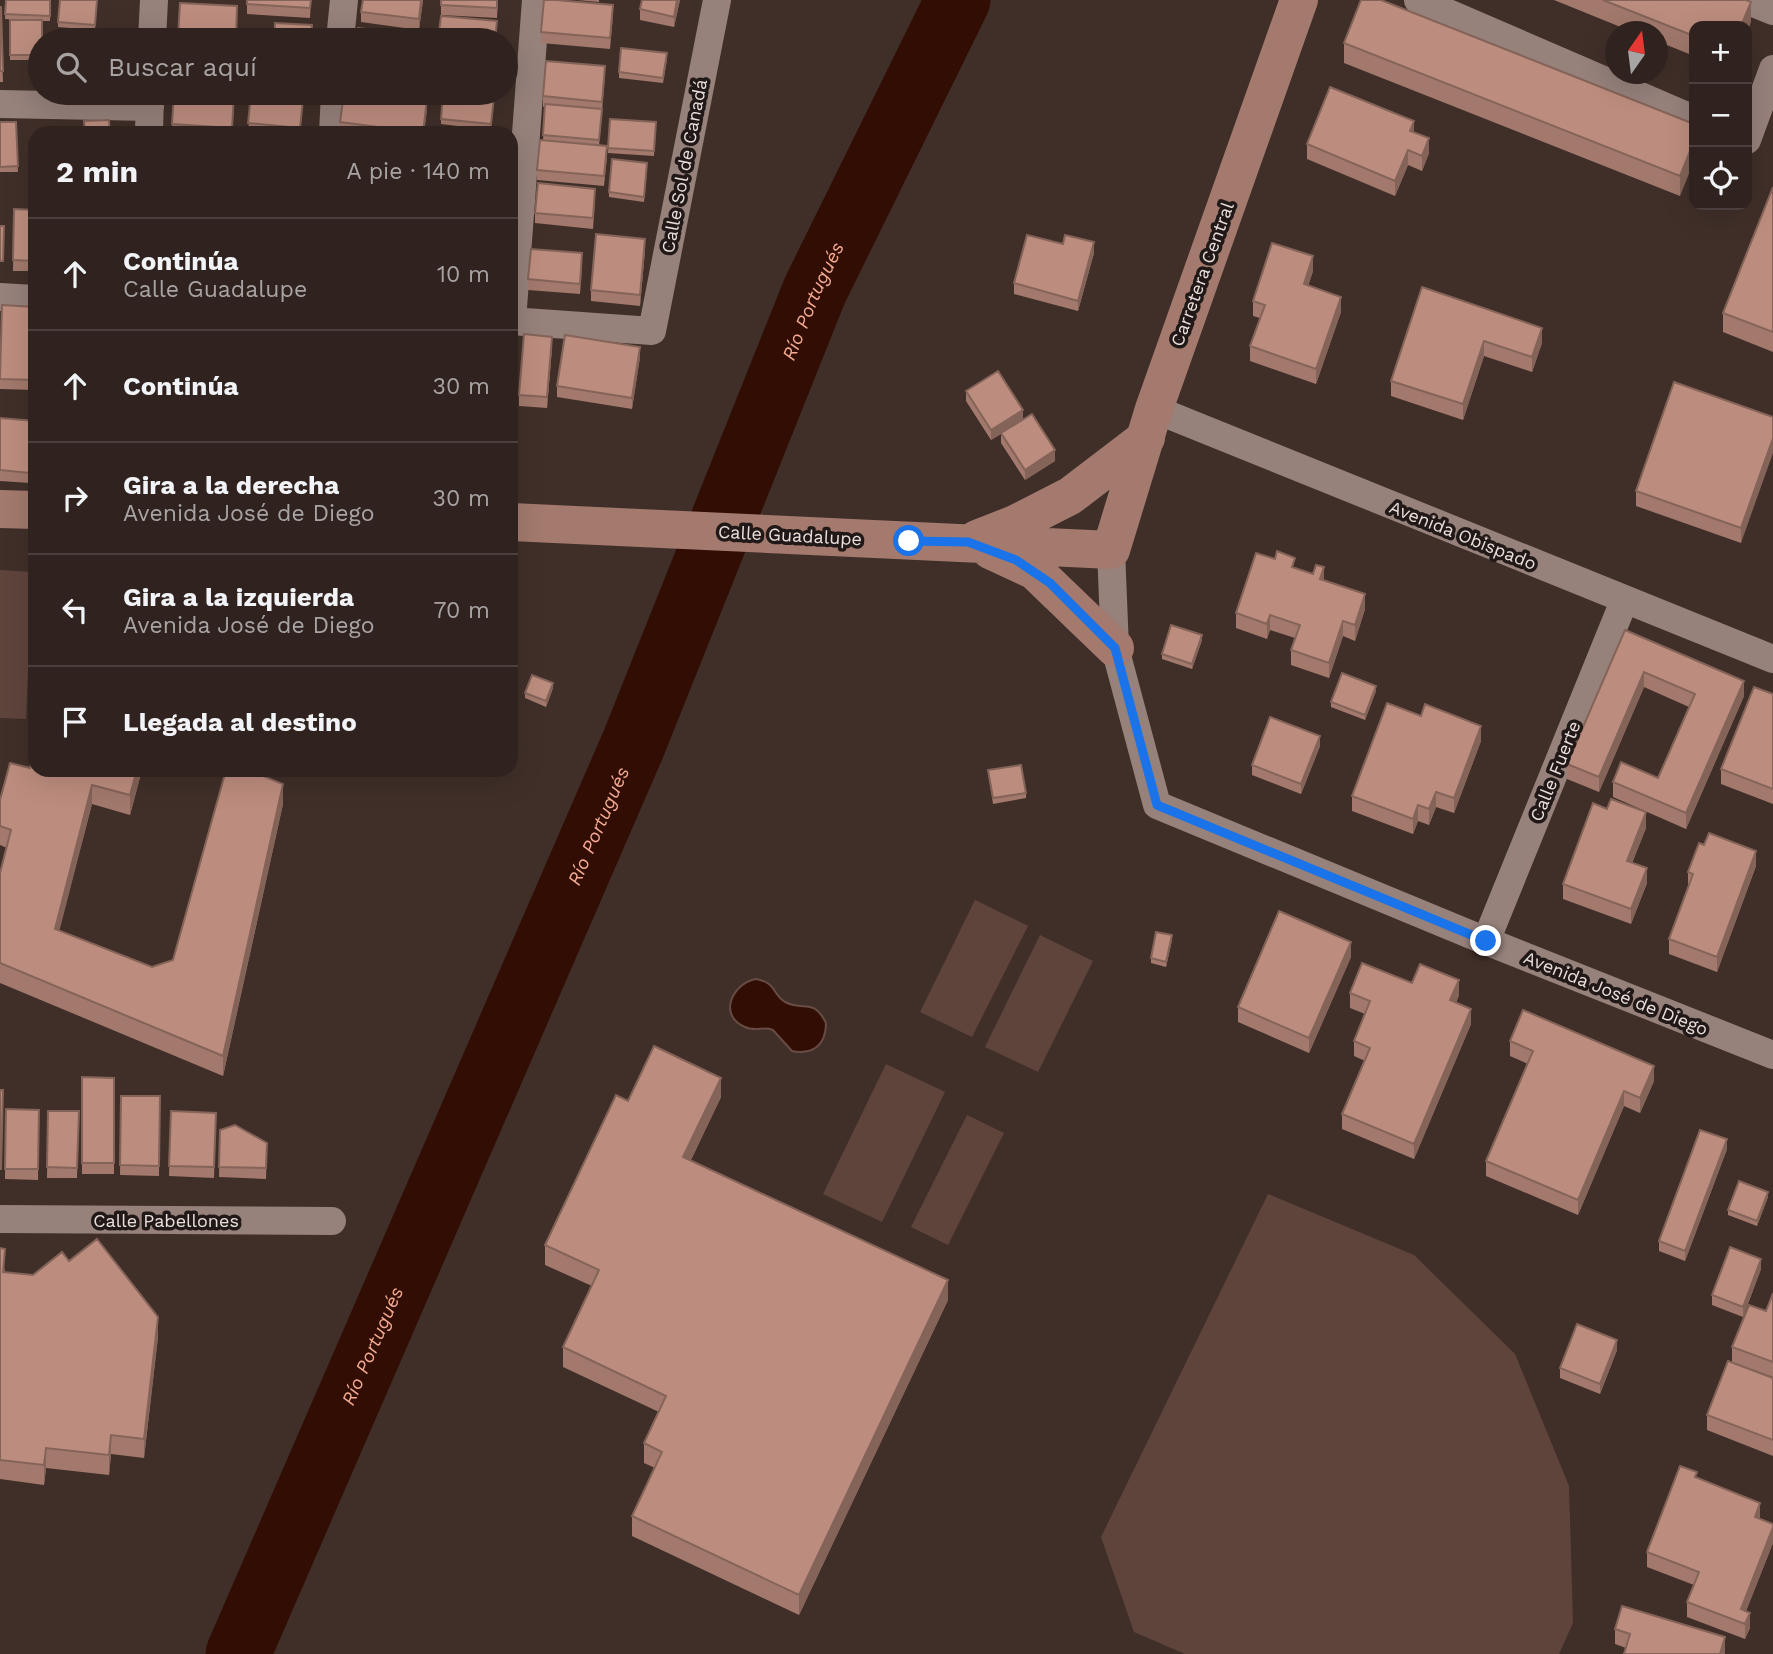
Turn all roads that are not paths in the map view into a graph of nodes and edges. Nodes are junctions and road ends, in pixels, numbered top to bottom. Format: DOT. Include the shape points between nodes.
graph roads {
  1 [pos="154,0"];
  2 [pos="344,0"];
  3 [pos="536,0"];
  4 [pos="717,0"];
  5 [pos="1299,0"];
  6 [pos="1418,0"];
  7 [pos="1746,0"];
  8 [pos="1773,11"];
  9 [pos="153,28"];
  10 [pos="341,28"];
  11 [pos="1773,69"];
  12 [pos="0,104"];
  13 [pos="334,105"];
  14 [pos="150,111"];
  15 [pos="1689,117"];
  16 [pos="333,126"];
  17 [pos="1752,126"];
  18 [pos="518,231"];
  19 [pos="0,298"];
  20 [pos="28,299"];
  21 [pos="518,321"];
  22 [pos="1150,424"];
  23 [pos="0,509"];
  24 [pos="28,510"];
  25 [pos="518,522"];
  26 [pos="968,542"];
  27 [pos="1111,550"];
  28 [pos="1624,601"];
  29 [pos="1115,648"];
  30 [pos="1773,659"];
  31 [pos="1486,941"];
  32 [pos="1773,1055"];
  33 [pos="0,1219"];
  34 [pos="332,1222"];
  1 -- 9 [label="street"];
  2 -- 10 [label="street"];
  3 -- 18 [label="street"];
  4 -- 21 [label="street, Calle Sol de Canadá" via="652,331"];
  5 -- 22 [label="street, Carretera Central"];
  6 -- 15 [label="street"];
  7 -- 8 [label="street"];
  11 -- 17 [label="street"];
  12 -- 14 [label="street"];
  13 -- 16 [label="street"];
  19 -- 20 [label="street"];
  22 -- 26 [label="street" via="1070,496"];
  22 -- 27 [label="street, Carretera Central"];
  22 -- 28 [label="street, Avenida Obispado"];
  23 -- 24 [label="street"];
  25 -- 26 [label="street, Calle Guadalupe"];
  26 -- 27 [label="street, Calle Guadalupe"];
  26 -- 29 [label="street" via="1035,571"];
  27 -- 29 [label="street, Avenida José de Diego"];
  28 -- 30 [label="street, Avenida Obispado"];
  28 -- 31 [label="street, Calle Fuerte"];
  29 -- 31 [label="street, Avenida José de Diego" via="1157,805"];
  31 -- 32 [label="street, Avenida José de Diego"];
  33 -- 34 [label="street, Calle Pabellones"];
}
